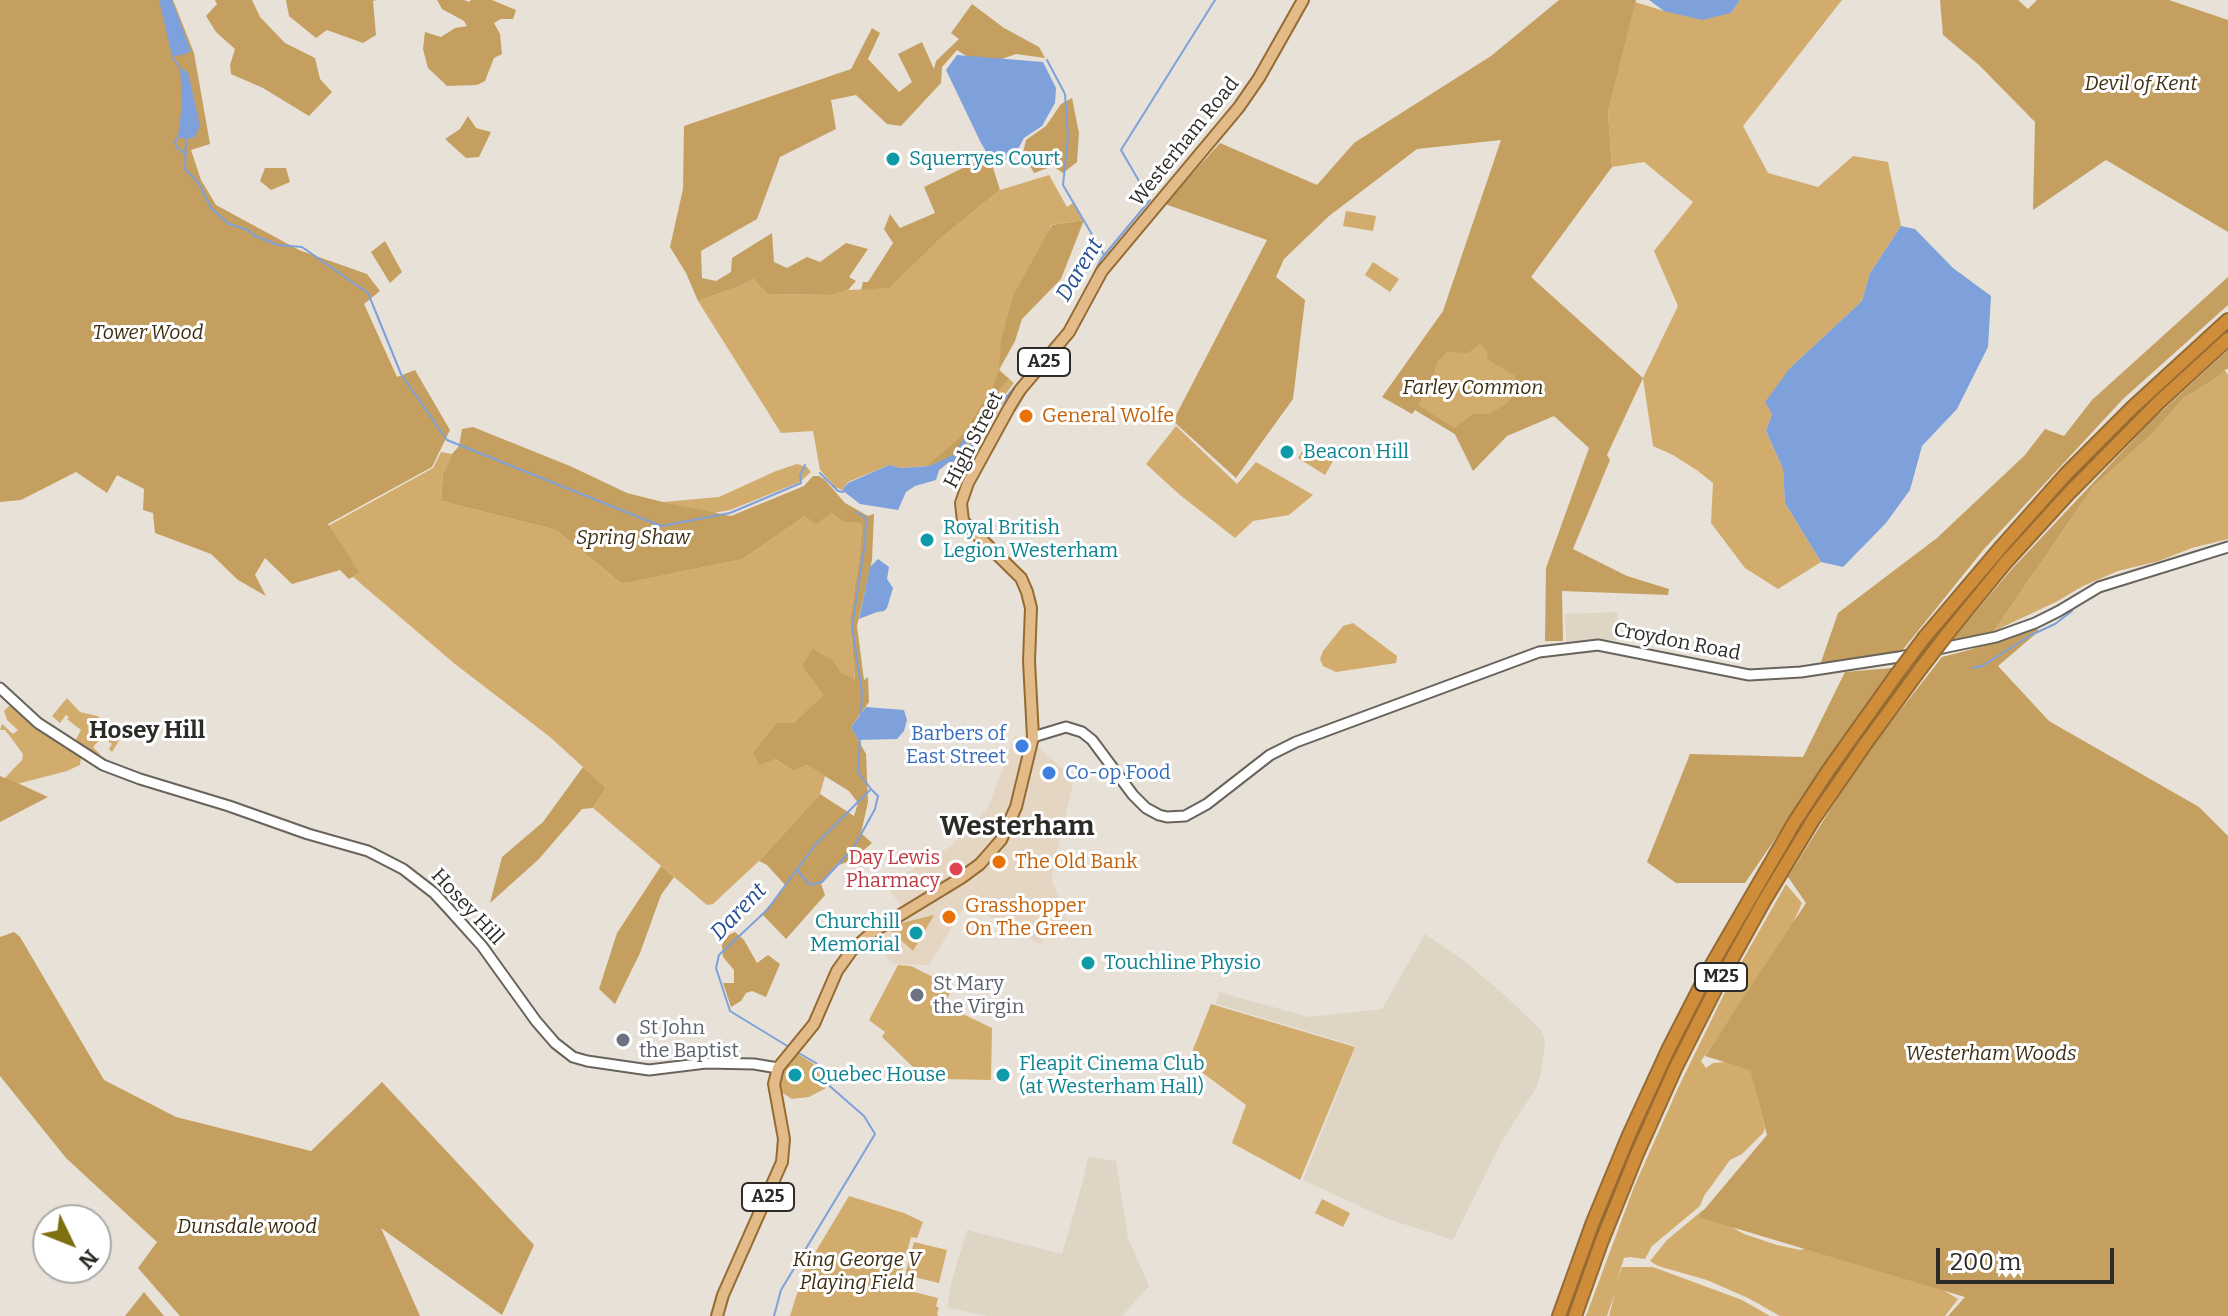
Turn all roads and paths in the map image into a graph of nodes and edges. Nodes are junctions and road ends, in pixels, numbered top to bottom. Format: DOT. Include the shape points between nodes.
graph roads {
  1 [pos="1303,0"];
  2 [pos="1111,259"];
  3 [pos="2228,320"];
  4 [pos="2228,339"];
  5 [pos="2228,547"];
  6 [pos="0,688"];
  7 [pos="1033,737"];
  8 [pos="778,1068"];
  9 [pos="717,1316"];
  10 [pos="1559,1316"];
  11 [pos="1575,1316"];
  1 -- 2 [label="main road, Westerham Road / A25" via="1239,107"];
  2 -- 7 [label="main road, High Street / A25" via="1069,332 1020,390 961,503 965,523 1017,574 1027,592"];
  3 -- 10 [label="highway, M25, bridge" via="2133,407 2022,522 1924,638 1840,753 1745,905 1655,1077"];
  4 -- 11 [label="highway, M25, bridge" via="2091,469 2006,562 1921,668 1813,820 1689,1040 1643,1139"];
  5 -- 7 [label="main road, Croydon Road" via="2099,587 2047,617 1996,637 1816,670 1749,675 1598,645 1539,652 1280,750 1185,816 1167,817 1146,808 1082,732 1066,727"];
  6 -- 8 [label="main road, Hosey Hill" via="38,723 103,765 368,851 403,869 447,907 536,1021 573,1057 644,1070 706,1063"];
  7 -- 8 [label="main road, A25" via="1018,799 1001,840 961,878 857,944 837,971 816,1020"];
  8 -- 9 [label="main road, A25" via="774,1084 784,1139 782,1162"];
}
